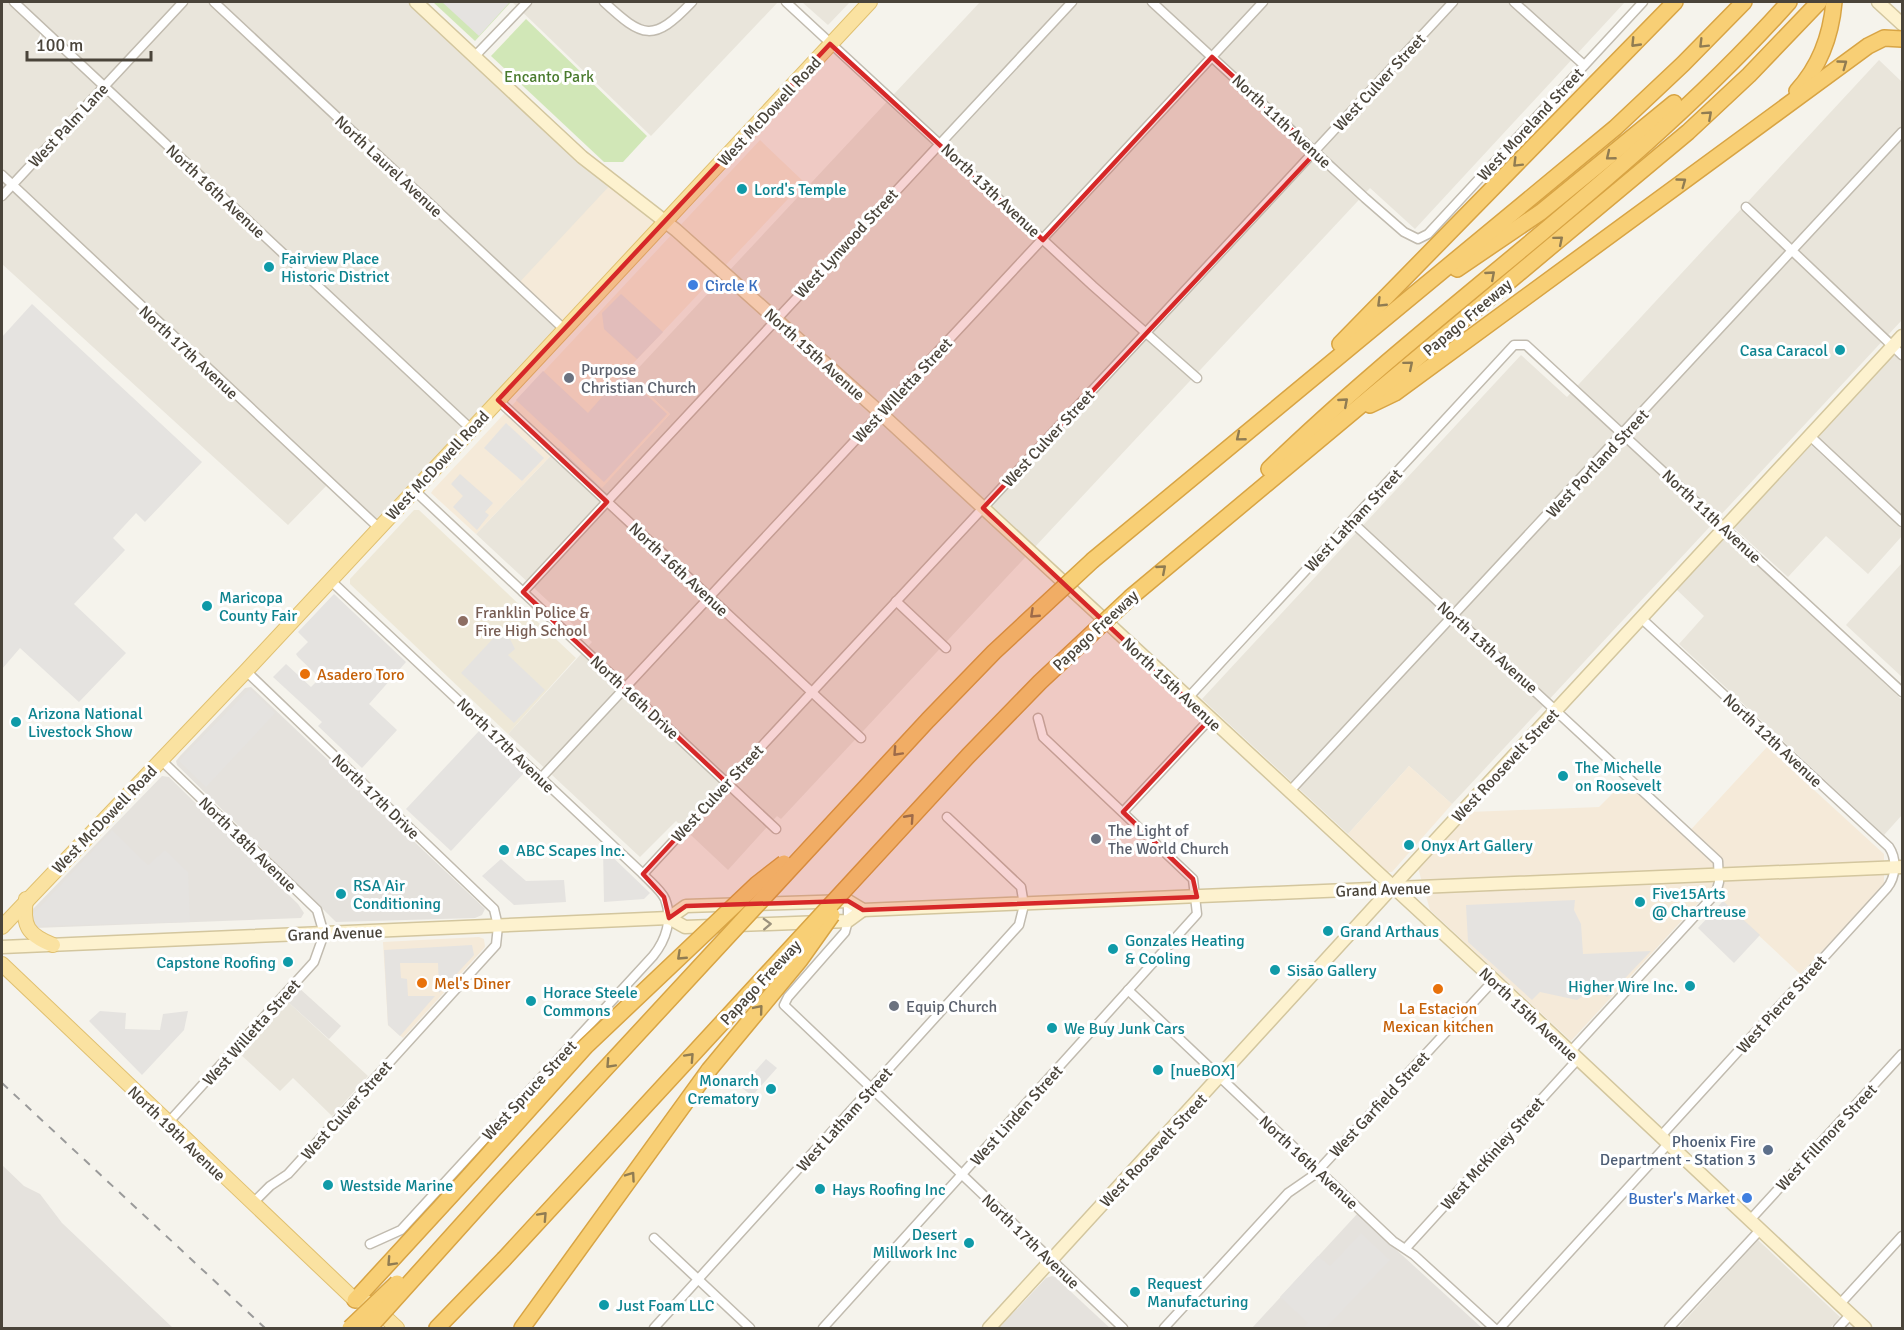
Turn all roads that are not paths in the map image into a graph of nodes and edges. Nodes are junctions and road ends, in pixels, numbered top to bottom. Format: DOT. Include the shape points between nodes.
graph roads {
  1 [pos="14,2"];
  2 [pos="183,2"];
  3 [pos="214,2"];
  4 [pos="416,2"];
  5 [pos="527,2"];
  6 [pos="604,2"];
  7 [pos="692,2"];
  8 [pos="786,2"];
  9 [pos="870,2"];
  10 [pos="1072,2"];
  11 [pos="1152,2"];
  12 [pos="1263,2"];
  13 [pos="1454,2"];
  14 [pos="1514,2"];
  15 [pos="1643,2"];
  16 [pos="1676,2"];
  17 [pos="1744,2"];
  18 [pos="1776,2"];
  19 [pos="1789,2"];
  20 [pos="1819,2"];
  21 [pos="1834,2"];
  22 [pos="1878,2"];
  23 [pos="1902,24"];
  24 [pos="1902,39"];
  25 [pos="830,44"];
  26 [pos="475,56"];
  27 [pos="1212,57"];
  28 [pos="1584,65"];
  29 [pos="104,86"];
  30 [pos="1761,123"];
  31 [pos="1902,132"];
  32 [pos="939,142"];
  33 [pos="1316,152"];
  34 [pos="2,175"];
  35 [pos="12,184"];
  36 [pos="2,195"];
  37 [pos="1744,210"];
  38 [pos="666,222"];
  39 [pos="1414,238"];
  40 [pos="1043,240"];
  41 [pos="1792,253"];
  42 [pos="1394,310"];
  43 [pos="776,319"];
  44 [pos="565,330"];
  45 [pos="1146,333"];
  46 [pos="1902,336"];
  47 [pos="1520,344"];
  48 [pos="1898,350"];
  49 [pos="1197,378"];
  50 [pos="1285,399"];
  51 [pos="498,400"];
  52 [pos="880,414"];
  53 [pos="1348,416"];
  54 [pos="471,429"];
  55 [pos="1623,435"];
  56 [pos="1811,436"];
  57 [pos="414,490"];
  58 [pos="607,502"];
  59 [pos="983,508"];
  60 [pos="1352,522"];
  61 [pos="1902,522"];
  62 [pos="379,528"];
  63 [pos="1726,528"];
  64 [pos="1194,542"];
  65 [pos="330,580"];
  66 [pos="523,592"];
  67 [pos="709,597"];
  68 [pos="896,601"];
  69 [pos="1454,616"];
  70 [pos="1642,619"];
  71 [pos="945,648"];
  72 [pos="246,671"];
  73 [pos="625,688"];
  74 [pos="811,692"];
  75 [pos="1902,692"];
  76 [pos="1187,699"];
  77 [pos="1557,710"];
  78 [pos="1038,718"];
  79 [pos="1209,720"];
  80 [pos="861,738"];
  81 [pos="161,760"];
  82 [pos="541,778"];
  83 [pos="727,783"];
  84 [pos="1289,792"];
  85 [pos="1123,812"];
  86 [pos="947,817"];
  87 [pos="776,829"];
  88 [pos="820,835"];
  89 [pos="870,862"];
  90 [pos="1898,867"];
  91 [pos="643,874"];
  92 [pos="1720,875"];
  93 [pos="1392,888"];
  94 [pos="1197,897"];
  95 [pos="27,899"];
  96 [pos="848,901"];
  97 [pos="1024,905"];
  98 [pos="863,910"];
  99 [pos="669,918"];
  100 [pos="848,921"];
  101 [pos="498,926"];
  102 [pos="2,927"];
  103 [pos="324,934"];
  104 [pos="53,945"];
  105 [pos="2,946"];
  106 [pos="2,964"];
  107 [pos="1494,980"];
  108 [pos="1128,990"];
  109 [pos="1902,1054"];
  110 [pos="1574,1055"];
  111 [pos="1220,1077"];
  112 [pos="871,1088"];
  113 [pos="167,1124"];
  114 [pos="1664,1141"];
  115 [pos="1318,1170"];
  116 [pos="961,1174"];
  117 [pos="494,1189"];
  118 [pos="252,1204"];
  119 [pos="1750,1220"];
  120 [pos="1760,1230"];
  121 [pos="1902,1236"];
  122 [pos="654,1238"];
  123 [pos="370,1244"];
  124 [pos="1406,1248"];
  125 [pos="504,1259"];
  126 [pos="1051,1261"];
  127 [pos="699,1280"];
  128 [pos="355,1300"];
  129 [pos="1839,1305"];
  130 [pos="1850,1315"];
  131 [pos="350,1329"];
  132 [pos="369,1329"];
  133 [pos="374,1329"];
  134 [pos="397,1329"];
  135 [pos="437,1329"];
  136 [pos="447,1329"];
  137 [pos="522,1329"];
  138 [pos="654,1329"];
  139 [pos="750,1329"];
  140 [pos="822,1329"];
  141 [pos="989,1329"];
  142 [pos="1123,1329"];
  143 [pos="1164,1329"];
  144 [pos="1494,1329"];
  145 [pos="1500,1329"];
  146 [pos="1669,1329"];
  147 [pos="1838,1329"];
  148 [pos="1865,1329"];
  1 -- 29 [label="street, North 16th Avenue"];
  2 -- 29 [label="street, West Palm Lane"];
  3 -- 44 [label="street, North Laurel Avenue"];
  4 -- 26 [label="street, North 15th Avenue"];
  5 -- 26 [label="street"];
  6 -- 7 [label="street" via="630,26 649,32 670,25"];
  8 -- 25 [label="street, North 13th Avenue"];
  9 -- 25 [label="main road, West McDowell Road"];
  10 -- 32 [label="street, West Lynwood Street"];
  11 -- 27 [label="street, North 11th Avenue"];
  12 -- 27 [label="street, West Willetta Street"];
  13 -- 33 [label="street, West Culver Street"];
  14 -- 28 [label="street"];
  15 -- 28 [label="street, West Moreland Street"];
  16 -- 50 [label="highway, one-way"];
  17 -- 42 [label="highway, one-way" via="1615,128"];
  18 -- 42 [label="highway, one-way" via="1668,109 1572,188 1514,232"];
  64 -- 19 [label="highway, one-way" via="1289,450 1662,127"];
  53 -- 20 [label="highway, Papago Freeway, one-way" via="1688,132"];
  21 -- 30 [label="highway" via="1825,45 1810,74"];
  22 -- 23 [label="street"];
  30 -- 24 [label="highway, one-way" via="1868,46 1884,38"];
  25 -- 32 [label="street, North 13th Avenue"];
  25 -- 38 [label="main road, West McDowell Road"];
  26 -- 38 [label="street, North 15th Avenue" via="582,157"];
  27 -- 33 [label="street, North 11th Avenue"];
  27 -- 40 [label="street, West Willetta Street"];
  28 -- 39 [label="street, West Moreland Street" via="1428,234"];
  29 -- 35 [label="street, West Palm Lane"];
  29 -- 54 [label="street, North 16th Avenue"];
  53 -- 30 [label="highway, one-way" via="1395,393"];
  31 -- 41 [label="street, West Portland Street"];
  32 -- 40 [label="street, North 13th Avenue"];
  32 -- 43 [label="street, West Lynwood Street"];
  33 -- 39 [label="street, North 11th Avenue"];
  33 -- 45 [label="street, West Culver Street"];
  34 -- 35 [label="street, North 17th Avenue"];
  35 -- 36 [label="street, West Palm Lane"];
  35 -- 62 [label="street, North 17th Avenue"];
  37 -- 41 [label="street"];
  38 -- 43 [label="street, North 15th Avenue"];
  38 -- 44 [label="main road, West McDowell Road"];
  40 -- 45 [label="street, North 13th Avenue"];
  40 -- 52 [label="street, West Willetta Street"];
  41 -- 48 [label="street"];
  41 -- 55 [label="street, West Portland Street"];
  42 -- 50 [label="highway"];
  43 -- 52 [label="street, North 15th Avenue"];
  43 -- 58 [label="street, West Lynwood Street"];
  44 -- 51 [label="main road, West McDowell Road"];
  45 -- 49 [label="street, North 13th Avenue"];
  45 -- 59 [label="street, West Culver Street"];
  46 -- 48 [label="street, West Roosevelt Street"];
  47 -- 55 [label="street, North 11th Avenue" via="1526,345"];
  47 -- 60 [label="street, West Latham Street" via="1514,345"];
  48 -- 56 [label="street, West Roosevelt Street"];
  50 -- 88 [label="highway, one-way, bridge" via="1093,560 964,681"];
  51 -- 54 [label="main road, West McDowell Road"];
  51 -- 58 [label="street, North 16th Avenue"];
  52 -- 59 [label="street, North 15th Avenue"];
  52 -- 67 [label="street, West Willetta Street"];
  53 -- 64 [label="highway, Papago Freeway"];
  54 -- 57 [label="main road, West McDowell Road"];
  55 -- 63 [label="street, North 11th Avenue"];
  55 -- 69 [label="street, West Portland Street"];
  56 -- 61 [label="street"];
  56 -- 63 [label="street, West Roosevelt Street"];
  57 -- 62 [label="main road, West McDowell Road"];
  57 -- 66 [label="street, North 16th Drive"];
  58 -- 66 [label="street, West Lynwood Street"];
  58 -- 67 [label="street, North 16th Avenue"];
  59 -- 68 [label="street, West Culver Street"];
  59 -- 76 [label="street, North 15th Avenue"];
  60 -- 69 [label="street, North 13th Avenue"];
  60 -- 76 [label="street, West Latham Street"];
  62 -- 65 [label="main road, West McDowell Road"];
  63 -- 70 [label="street, West Roosevelt Street"];
  63 -- 75 [label="street, North 11th Avenue"];
  89 -- 64 [label="highway, Papago Freeway, one-way, bridge" via="1004,717"];
  65 -- 72 [label="main road, West McDowell Road"];
  65 -- 82 [label="street, North 17th Avenue"];
  66 -- 73 [label="street, North 16th Drive"];
  67 -- 73 [label="street, West Willetta Street"];
  67 -- 74 [label="street, North 16th Avenue"];
  68 -- 71 [label="street"];
  68 -- 74 [label="street, West Culver Street"];
  69 -- 77 [label="street, North 13th Avenue"];
  69 -- 84 [label="street, West Portland Street"];
  70 -- 77 [label="street, West Roosevelt Street"];
  70 -- 90 [label="street, North 12th Avenue" via="1889,847"];
  72 -- 81 [label="main road, West McDowell Road"];
  72 -- 101 [label="street, North 17th Drive" via="494,909"];
  73 -- 82 [label="street, West Willetta Street"];
  73 -- 83 [label="street, North 16th Drive"];
  74 -- 80 [label="street, North 16th Avenue"];
  74 -- 83 [label="street, West Culver Street"];
  76 -- 79 [label="street, North 15th Avenue"];
  77 -- 92 [label="street, North 13th Avenue" via="1716,857"];
  77 -- 93 [label="street, West Roosevelt Street"];
  78 -- 85 [label="street" via="1043,737"];
  79 -- 84 [label="street, North 15th Avenue"];
  79 -- 85 [label="street"];
  81 -- 95 [label="main road, West McDowell Road"];
  81 -- 103 [label="street, North 18th Avenue" via="317,910"];
  82 -- 91 [label="street, North 17th Avenue"];
  83 -- 87 [label="street, North 16th Drive"];
  83 -- 91 [label="street, West Culver Street"];
  84 -- 93 [label="street, North 15th Avenue"];
  85 -- 94 [label="street" via="1193,879"];
  86 -- 97 [label="street" via="1021,887"];
  88 -- 117 [label="highway, one-way, bridge"];
  88 -- 128 [label="highway, one-way, bridge" via="757,884 586,1046"];
  125 -- 89 [label="highway, Papago Freeway, one-way, bridge"];
  137 -- 89 [label="highway, one-way, bridge" via="718,1057 800,960"];
  90 -- 92 [label="street, Grand Avenue"];
  90 -- 114 [label="street, West Pierce Street" via="1887,888"];
  91 -- 99 [label="street, North 17th Avenue" via="664,897"];
  92 -- 93 [label="street, Grand Avenue"];
  92 -- 110 [label="street, West McKinley Street" via="1716,893"];
  93 -- 94 [label="street, Grand Avenue"];
  93 -- 107 [label="street, North 15th Avenue"];
  93 -- 111 [label="street, West Roosevelt Street"];
  94 -- 97 [label="street, Grand Avenue"];
  94 -- 108 [label="street, West Linden Street" via="1197,914"];
  95 -- 102 [label="main road, West McDowell Road"];
  95 -- 104 [label="main road" via="26,924 36,936"];
  96 -- 98 [label="street"];
  96 -- 99 [label="street, Grand Avenue" via="686,906"];
  96 -- 100 [label="street"];
  97 -- 98 [label="street, Grand Avenue"];
  97 -- 112 [label="street, West Latham Street" via="1020,925"];
  98 -- 100 [label="street"];
  99 -- 100 [label="street, Grand Avenue, one-way" via="686,927"];
  99 -- 101 [label="street, Grand Avenue"];
  99 -- 123 [label="street, West Spruce Street" via="662,945 653,956 401,1230"];
  100 -- 112 [label="street, North 17th Avenue" via="845,932 784,1005"];
  101 -- 103 [label="street, Grand Avenue"];
  101 -- 118 [label="street, West Culver Street" via="496,945 288,1174"];
  103 -- 104 [label="street, Grand Avenue"];
  103 -- 113 [label="street, West Willetta Street" via="314,962"];
  104 -- 105 [label="street, Grand Avenue"];
  106 -- 113 [label="main road, North 19th Avenue"];
  107 -- 110 [label="street, North 15th Avenue"];
  107 -- 115 [label="street, West Garfield Street"];
  108 -- 111 [label="street, North 16th Avenue"];
  108 -- 116 [label="street, West Linden Street"];
  109 -- 119 [label="street, West Fillmore Street"];
  110 -- 114 [label="street, North 15th Avenue"];
  110 -- 124 [label="street, West McKinley Street"];
  111 -- 115 [label="street, North 16th Avenue"];
  111 -- 126 [label="street, West Roosevelt Street"];
  112 -- 116 [label="street, North 17th Avenue"];
  112 -- 127 [label="street, West Latham Street"];
  113 -- 118 [label="main road, North 19th Avenue"];
  114 -- 119 [label="street, North 15th Avenue"];
  114 -- 145 [label="street, West Pierce Street"];
  115 -- 124 [label="street, North 16th Avenue" via="1393,1241"];
  115 -- 143 [label="street, West Garfield Street" via="1288,1193"];
  116 -- 126 [label="street, North 17th Avenue"];
  116 -- 140 [label="street, West Linden Street"];
  117 -- 131 [label="highway, bridge"];
  117 -- 132 [label="highway, bridge"];
  118 -- 128 [label="main road, North 19th Avenue"];
  119 -- 120 [label="street, North 15th Avenue"];
  120 -- 129 [label="street, North 15th Avenue"];
  120 -- 146 [label="street"];
  121 -- 129 [label="street"];
  122 -- 127 [label="street"];
  124 -- 144 [label="street, North 16th Avenue"];
  125 -- 135 [label="highway, Papago Freeway"];
  125 -- 136 [label="highway"];
  126 -- 141 [label="street, West Roosevelt Street"];
  126 -- 142 [label="street, North 17th Avenue"];
  127 -- 138 [label="street, West Latham Street"];
  127 -- 139 [label="street"];
  128 -- 133 [label="main road, North 19th Avenue" via="359,1314"];
  128 -- 134 [label="main road, North 19th Avenue" via="370,1303"];
  129 -- 130 [label="street, North 15th Avenue"];
  130 -- 147 [label="street"];
  130 -- 148 [label="street, North 15th Avenue"];
}
